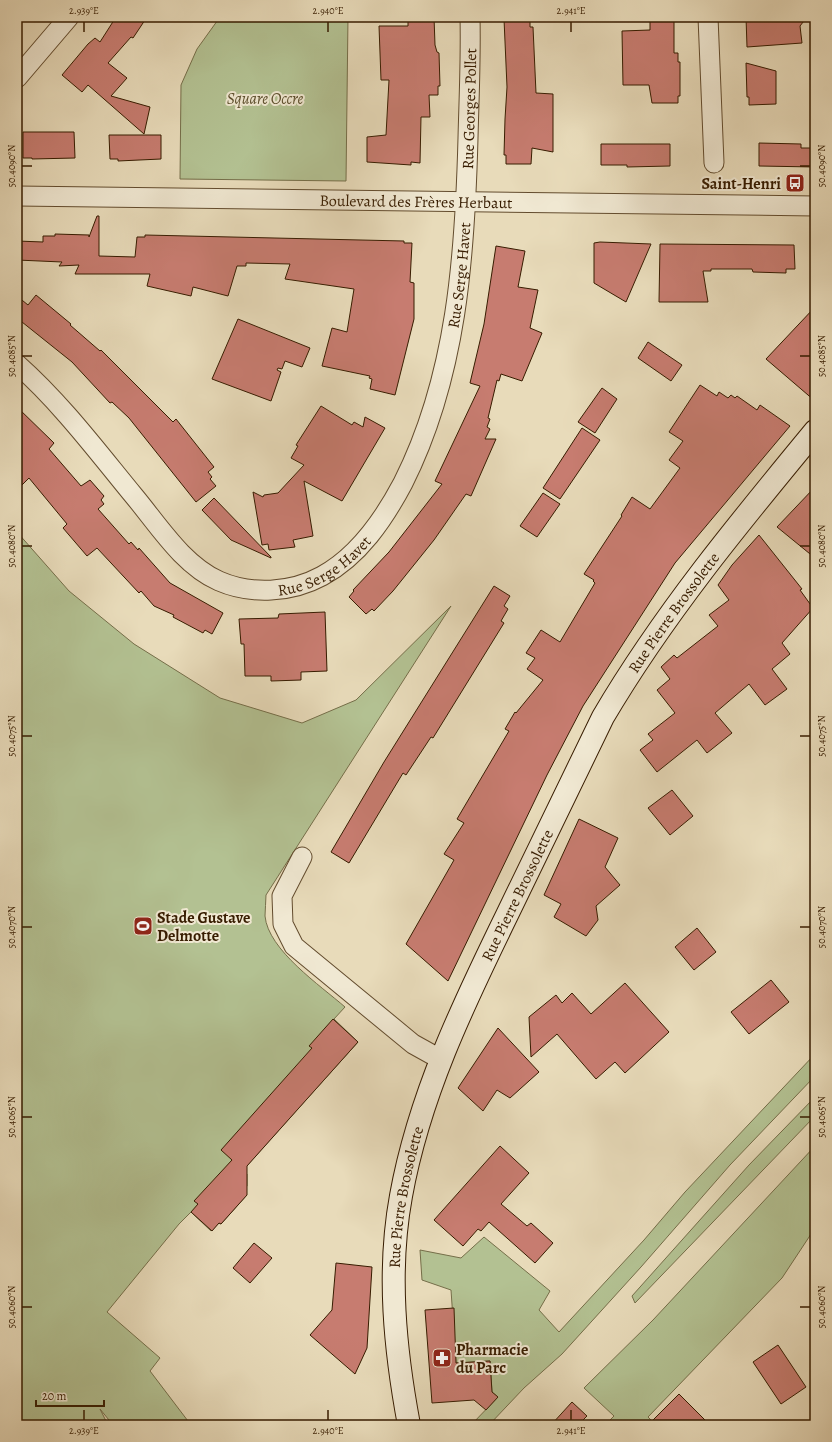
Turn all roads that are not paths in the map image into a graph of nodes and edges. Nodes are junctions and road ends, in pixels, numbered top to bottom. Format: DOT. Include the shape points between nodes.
graph roads {
  1 [pos="69,17"];
  2 [pos="470,17"];
  3 [pos="708,17"];
  4 [pos="17,78"];
  5 [pos="714,163"];
  6 [pos="17,196"];
  7 [pos="466,201"];
  8 [pos="815,206"];
  9 [pos="17,364"];
  10 [pos="815,431"];
  11 [pos="302,857"];
  12 [pos="440,1059"];
  13 [pos="409,1425"];
  1 -- 4 [label="street"];
  2 -- 7 [label="street, Rue Georges Pollet"];
  3 -- 5 [label="street"];
  6 -- 7 [label="street, Boulevard des Frères Herbaut"];
  7 -- 8 [label="street, Boulevard des Frères Herbaut"];
  7 -- 9 [label="street, Rue Serge Havet" via="459,289 449,345 435,404 416,456 395,499 367,538 346,561 313,581 291,588 253,590 220,581 204,573 179,551 71,419"];
  10 -- 12 [label="main road, Rue Pierre Brossolette" via="685,593 622,684 603,717"];
  11 -- 12 [label="street" via="282,896 283,924 294,946 413,1044"];
  12 -- 13 [label="main road, Rue Pierre Brossolette" via="413,1142 401,1197 395,1243 394,1308 400,1376"];
}
